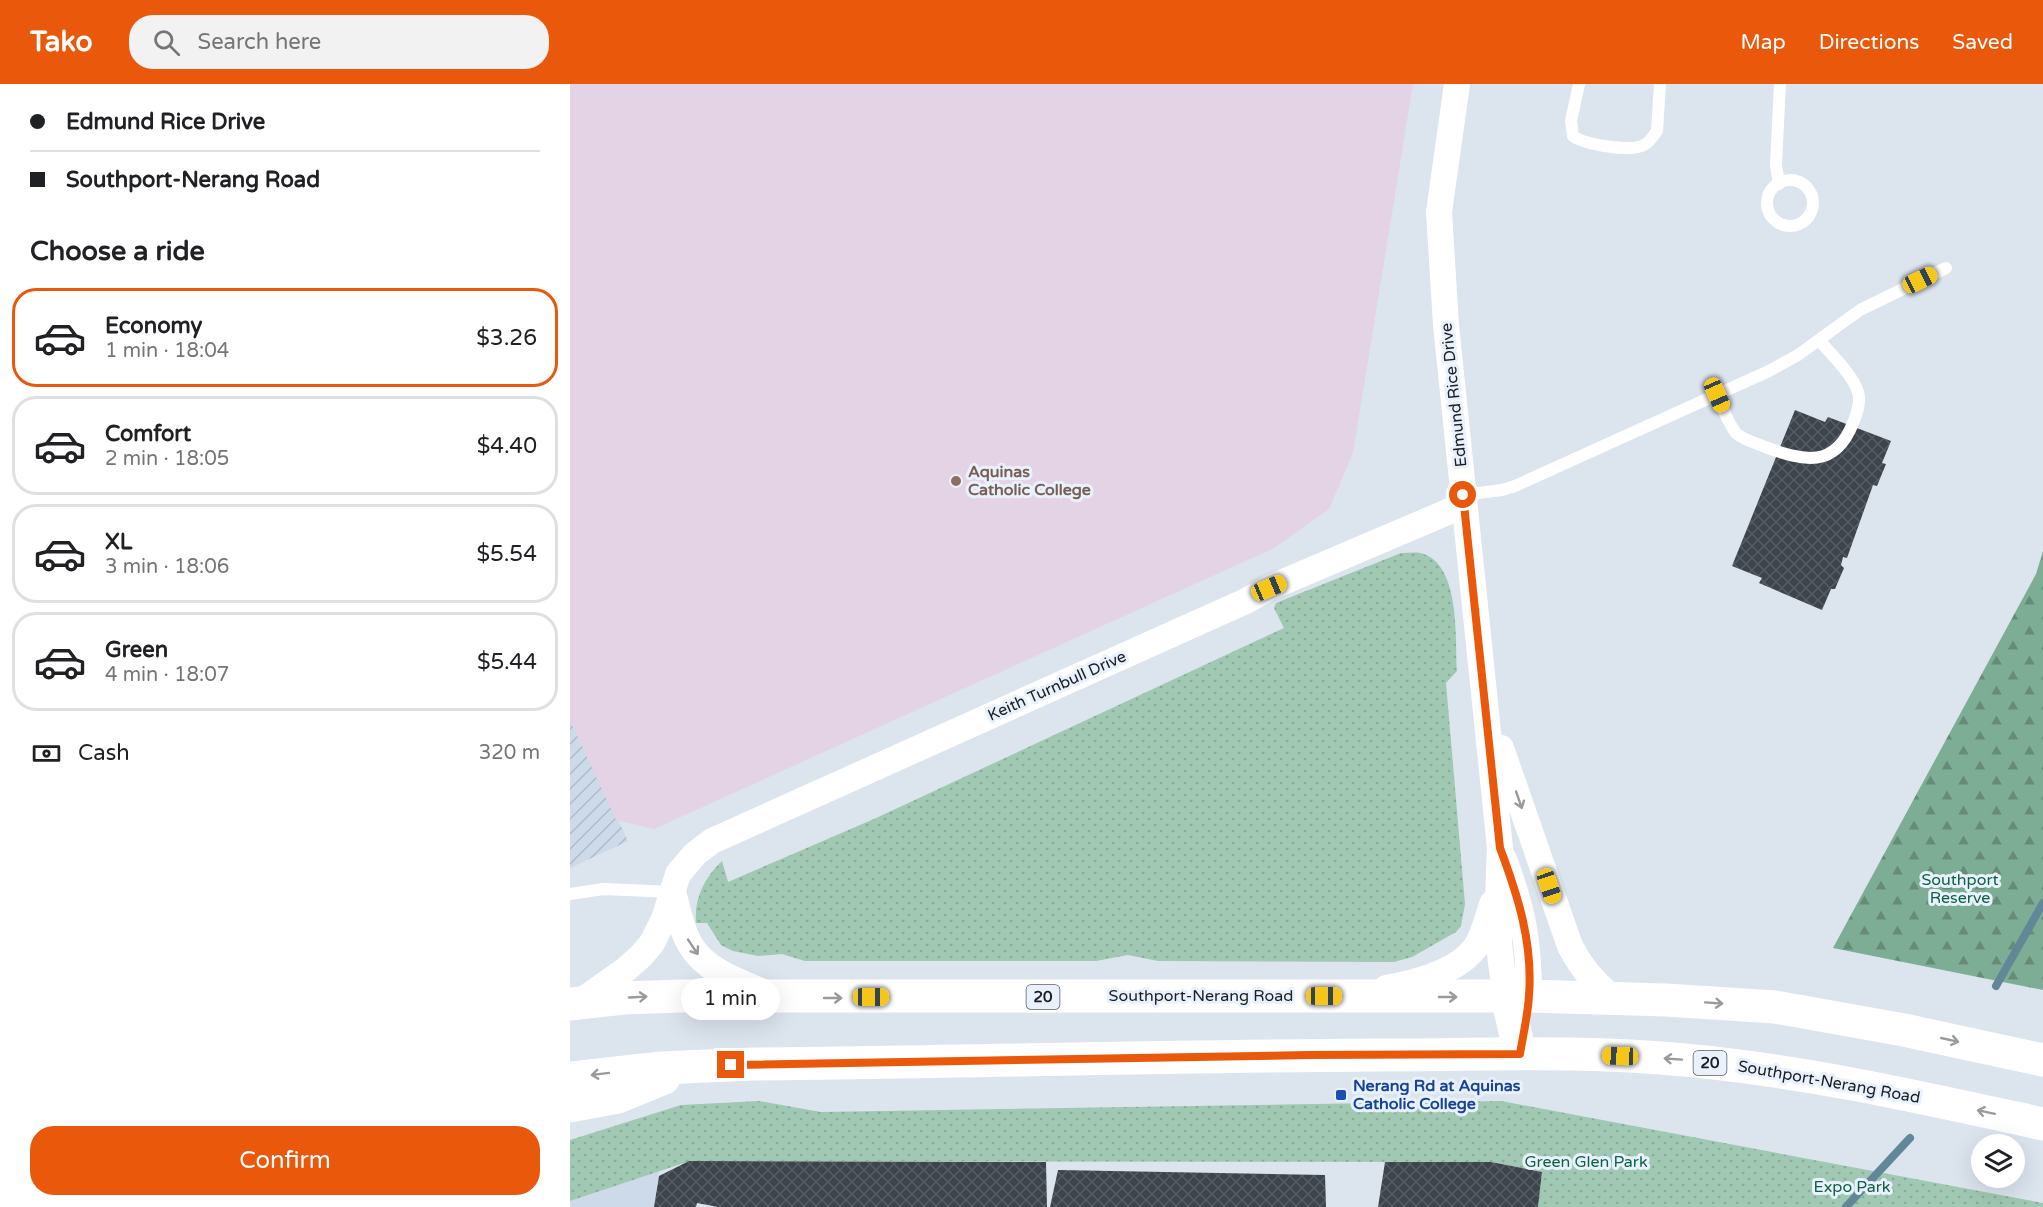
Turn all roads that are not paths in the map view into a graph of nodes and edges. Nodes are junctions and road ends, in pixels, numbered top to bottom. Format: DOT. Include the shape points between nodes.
graph roads {
  1 [pos="1457,84"];
  2 [pos="1579,84"];
  3 [pos="1660,84"];
  4 [pos="1780,84"];
  5 [pos="1779,184"];
  6 [pos="1946,268"];
  7 [pos="1819,340"];
  8 [pos="1717,395"];
  9 [pos="1464,500"];
  10 [pos="1486,705"];
  11 [pos="1499,860"];
  12 [pos="673,892"];
  13 [pos="570,894"];
  14 [pos="1347,996"];
  15 [pos="1518,996"];
  16 [pos="1612,997"];
  17 [pos="775,998"];
  18 [pos="575,1003"];
  19 [pos="1520,1054"];
  20 [pos="2043,1060"];
  21 [pos="703,1066"];
  22 [pos="570,1078"];
  23 [pos="570,1106"];
  24 [pos="2043,1124"];
  1 -- 9 [label="street, Edmund Rice Drive" via="1439,212"];
  2 -- 3 [label="lane" via="1571,122 1573,136 1581,141 1630,148 1645,145 1657,130"];
  4 -- 5 [label="lane" via="1776,165"];
  6 -- 7 [label="lane" via="1860,310"];
  7 -- 8 [label="lane" via="1789,361"];
  7 -- 8 [label="lane" via="1859,395 1849,433 1831,453 1801,457 1749,441 1736,432"];
  8 -- 9 [label="lane" via="1510,488"];
  9 -- 10 [label="street, Edmund Rice Drive"];
  9 -- 12 [label="street, Keith Turnbull Drive" via="724,835 687,862 675,879"];
  10 -- 11 [label="street, Edmund Rice Drive"];
  10 -- 16 [label="street, Edmund Rice Drive, one-way" via="1570,946 1584,971"];
  11 -- 14 [label="street, Edmund Rice Drive" via="1484,931 1463,960 1432,976"];
  11 -- 15 [label="street, Edmund Rice Drive" via="1516,890 1529,948"];
  12 -- 13 [label="lane" via="603,889"];
  12 -- 17 [label="street, one-way" via="686,936 700,957 736,981"];
  12 -- 18 [label="street, Keith Turnbull Drive" via="647,950 624,971"];
  14 -- 15 [label="main road, Southport-Nerang Road / 20, one-way"];
  17 -- 14 [label="main road, Southport-Nerang Road / 20, one-way"];
  15 -- 16 [label="main road, Southport-Nerang Road / 20"];
  15 -- 19 [label="main road"];
  16 -- 20 [label="main road, Southport-Nerang Road / 20, one-way" via="1775,1007"];
  18 -- 17 [label="main road, Southport-Nerang Road / 20, one-way" via="650,997"];
  19 -- 21 [label="main road, Southport-Nerang Road / 20"];
  24 -- 19 [label="main road, Southport-Nerang Road / 20, one-way" via="1804,1075 1682,1059"];
  21 -- 22 [label="main road, Southport-Nerang Road / 20, one-way"];
  21 -- 23 [label="main road" via="618,1097"];
}
